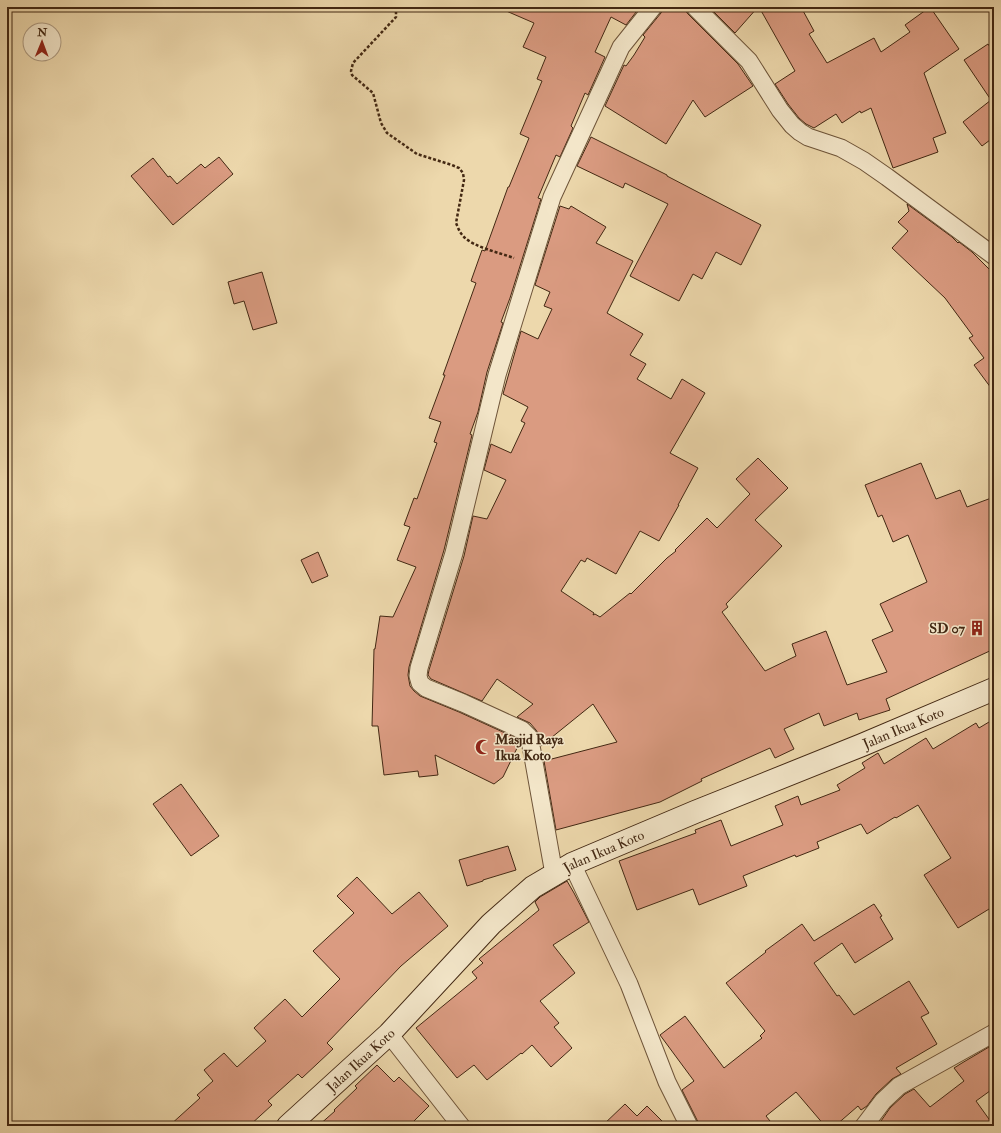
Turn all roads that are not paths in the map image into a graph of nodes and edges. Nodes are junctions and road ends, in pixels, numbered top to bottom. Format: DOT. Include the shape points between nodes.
graph roads {
  1 [pos="653,7"];
  2 [pos="695,7"];
  3 [pos="994,256"];
  4 [pos="994,689"];
  5 [pos="572,864"];
  6 [pos="554,874"];
  7 [pos="389,1034"];
  8 [pos="994,1034"];
  9 [pos="288,1126"];
  10 [pos="461,1126"];
  11 [pos="690,1126"];
  12 [pos="864,1126"];
  1 -- 6 [label="street" via="621,48 552,198 497,375 454,553 418,676 420,683 426,688 522,730 529,737"];
  2 -- 3 [label="street" via="749,61 780,110 800,132 841,148 864,161"];
  4 -- 5 [label="street, Jalan Ikua Koto"];
  5 -- 6 [label="street, Jalan Ikua Koto"];
  5 -- 11 [label="street" via="629,984 667,1082"];
  6 -- 7 [label="street, Jalan Ikua Koto" via="533,888 491,924"];
  7 -- 9 [label="street, Jalan Ikua Koto"];
  7 -- 10 [label="street"];
  8 -- 12 [label="street" via="899,1086 883,1101"];
}
